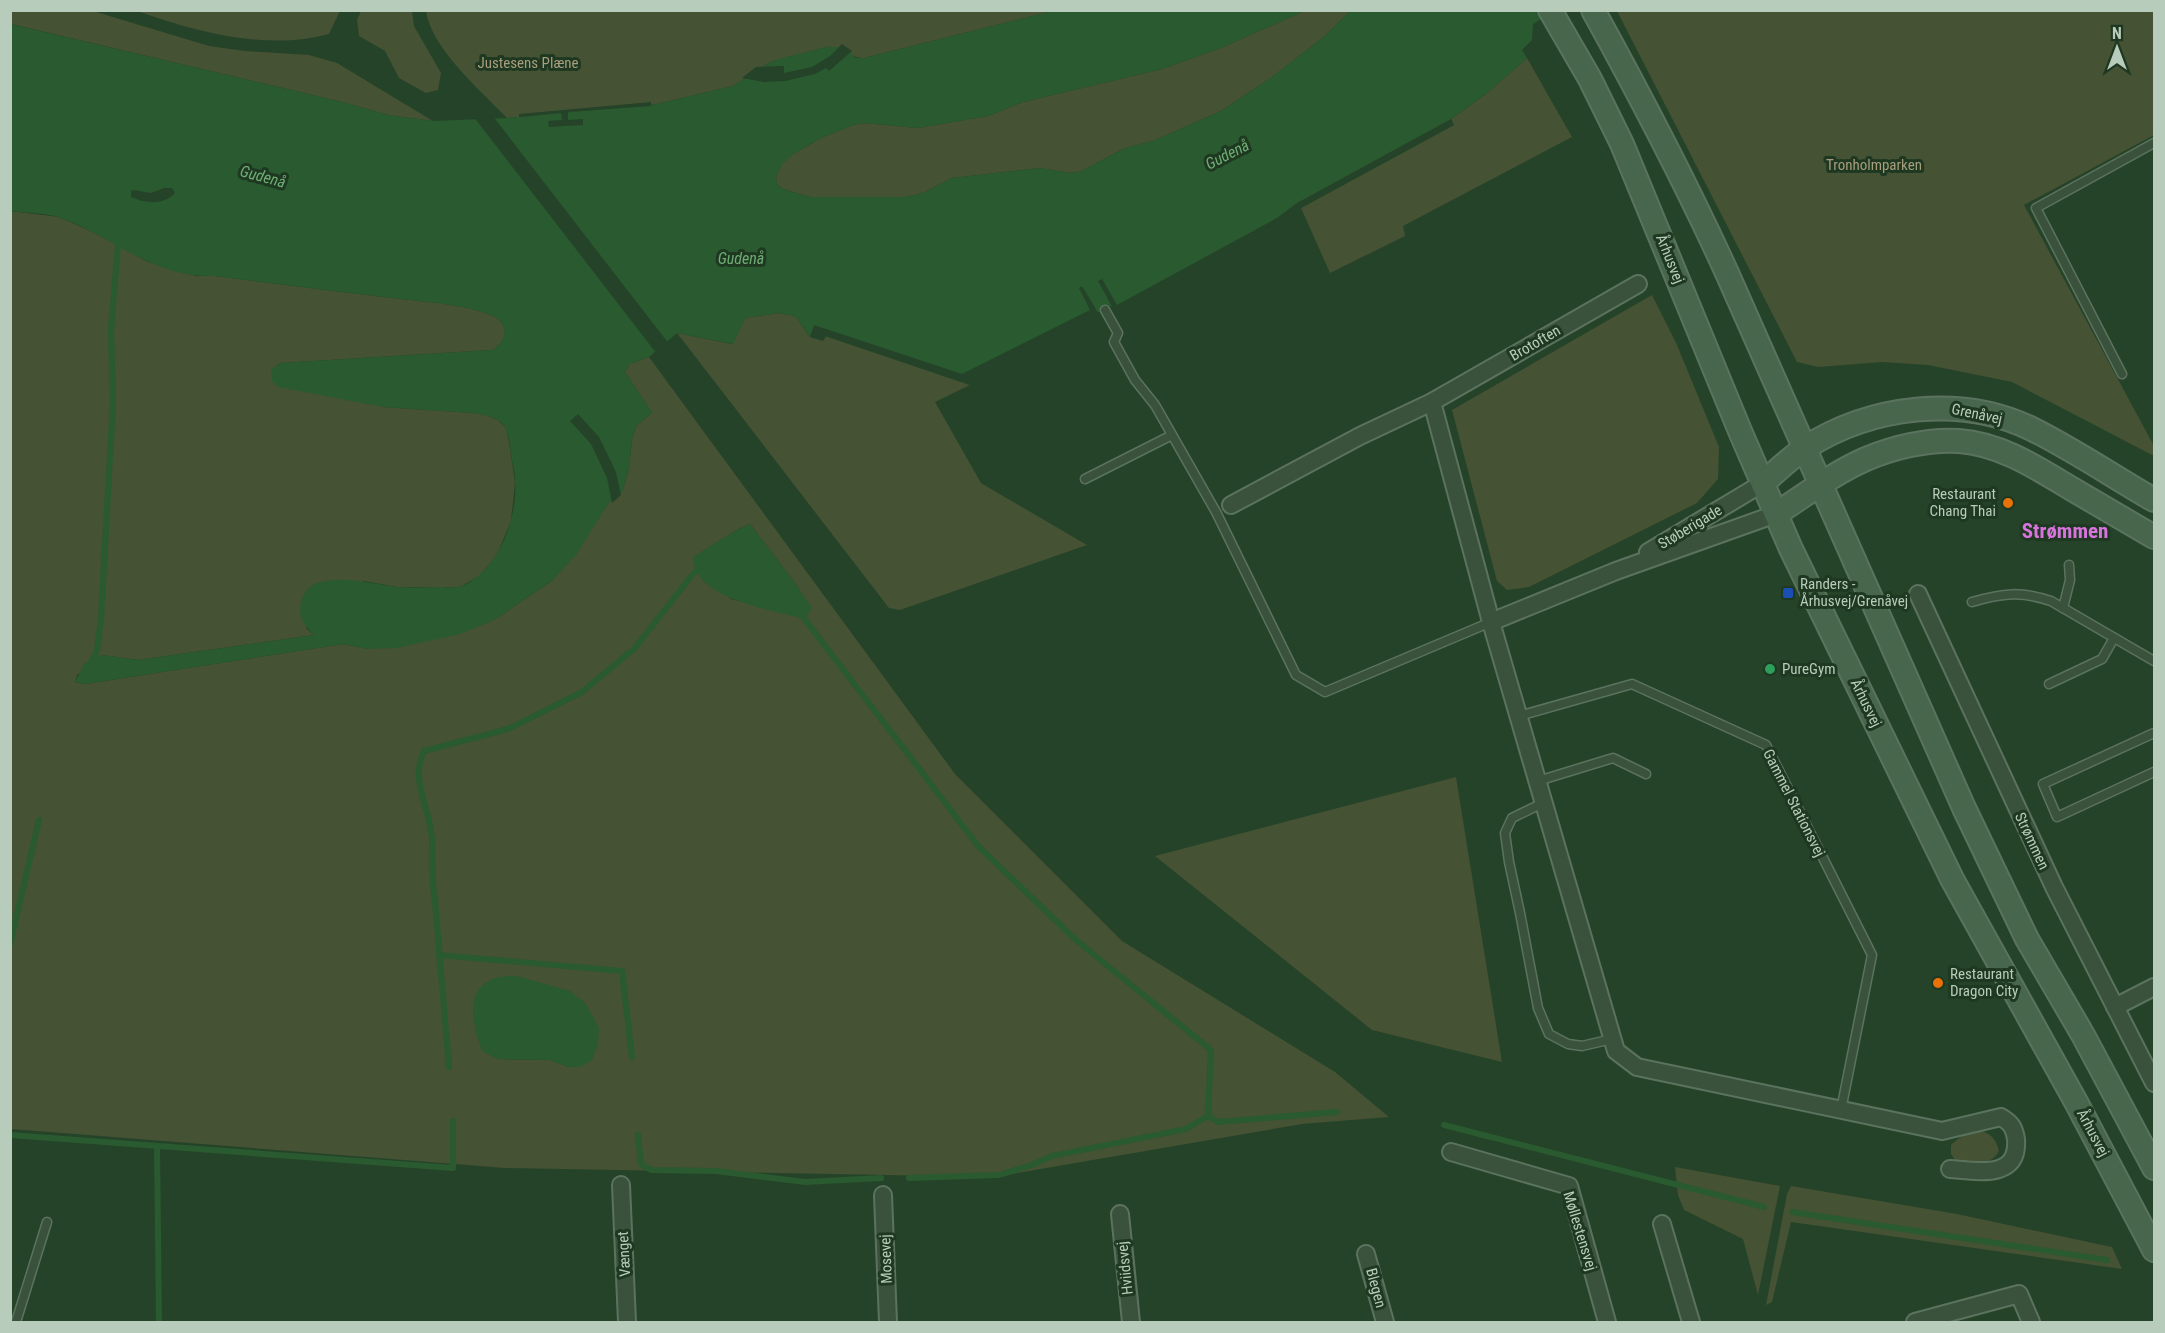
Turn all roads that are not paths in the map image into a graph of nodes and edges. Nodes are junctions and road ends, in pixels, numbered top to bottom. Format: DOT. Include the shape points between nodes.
graph roads {
  1 [pos="1593,10"];
  2 [pos="1551,13"];
  3 [pos="2154,143"];
  4 [pos="1638,284"];
  5 [pos="1105,310"];
  6 [pos="2122,374"];
  7 [pos="1432,402"];
  8 [pos="1172,435"];
  9 [pos="1805,448"];
  10 [pos="1085,479"];
  11 [pos="1763,483"];
  12 [pos="1821,484"];
  13 [pos="2154,500"];
  14 [pos="1231,505"];
  15 [pos="1776,514"];
  16 [pos="2154,537"];
  17 [pos="2069,565"];
  18 [pos="1616,571"];
  19 [pos="1918,594"];
  20 [pos="1972,602"];
  21 [pos="2063,608"];
  22 [pos="1491,622"];
  23 [pos="2114,638"];
  24 [pos="2154,661"];
  25 [pos="2049,684"];
  26 [pos="1519,716"];
  27 [pos="2154,733"];
  28 [pos="2154,772"];
  29 [pos="1646,774"];
  30 [pos="1538,781"];
  31 [pos="1545,802"];
  32 [pos="2154,987"];
  33 [pos="2115,1007"];
  34 [pos="1612,1039"];
  35 [pos="2154,1083"];
  36 [pos="1841,1111"];
  37 [pos="1451,1152"];
  38 [pos="2154,1168"];
  39 [pos="1950,1169"];
  40 [pos="621,1185"];
  41 [pos="883,1195"];
  42 [pos="1120,1214"];
  43 [pos="46,1222"];
  44 [pos="1662,1224"];
  45 [pos="2154,1250"];
  46 [pos="1366,1254"];
  47 [pos="1951,1318"];
  48 [pos="16,1323"];
  49 [pos="627,1323"];
  50 [pos="888,1323"];
  51 [pos="1131,1323"];
  52 [pos="1385,1323"];
  53 [pos="1607,1323"];
  54 [pos="1691,1323"];
  55 [pos="1915,1323"];
  56 [pos="2031,1323"];
  1 -- 9 [label="main road" via="1687,187"];
  2 -- 11 [label="main road, Århusvej" via="1622,144"];
  3 -- 6 [label="lane" via="2036,208"];
  4 -- 7 [label="street, Brotoften"];
  5 -- 8 [label="lane" via="1118,333 1114,342"];
  7 -- 14 [label="street, Brotoften"];
  7 -- 22 [label="street"];
  8 -- 10 [label="lane"];
  8 -- 22 [label="lane" via="1228,536 1296,675 1316,687 1325,692"];
  9 -- 11 [label="main road, Grenåvej"];
  9 -- 12 [label="main road"];
  9 -- 13 [label="main road, Grenåvej" via="1850,425 1911,410 1948,407 1988,414 2030,428"];
  11 -- 15 [label="main road, Århusvej"];
  11 -- 18 [label="street, Støberigade"];
  12 -- 15 [label="main road, Grenåvej"];
  12 -- 16 [label="main road, Grenåvej" via="1865,459 1932,441 1960,441 2024,460"];
  12 -- 38 [label="main road" via="1964,808 2027,939"];
  15 -- 18 [label="street, Støberigade"];
  15 -- 45 [label="main road, Århusvej" via="1952,879"];
  17 -- 21 [label="lane" via="2069,587"];
  18 -- 22 [label="street, Støberigade"];
  19 -- 33 [label="street, Strømmen" via="1936,619 2054,887"];
  20 -- 21 [label="lane" via="2013,593 2033,595"];
  21 -- 23 [label="lane"];
  22 -- 26 [label="street"];
  23 -- 24 [label="lane"];
  23 -- 25 [label="lane" via="2102,659"];
  26 -- 30 [label="street"];
  26 -- 36 [label="lane, Gammel Stationsvej" via="1632,684 1766,745 1872,955"];
  27 -- 28 [label="lane" via="2043,784 2057,817"];
  29 -- 30 [label="lane" via="1613,758"];
  30 -- 31 [label="street"];
  31 -- 34 [label="street"];
  31 -- 34 [label="lane" via="1512,818 1505,833 1538,1008 1549,1034 1568,1044 1582,1046"];
  32 -- 33 [label="street"];
  33 -- 35 [label="street, Strømmen"];
  34 -- 36 [label="street" via="1616,1052 1637,1067"];
  36 -- 39 [label="street" via="1942,1131 2001,1117 2015,1130 2016,1152 2004,1167 1992,1172"];
  37 -- 53 [label="street, Møllestensvej" via="1569,1186"];
  40 -- 49 [label="street, Vænget"];
  41 -- 50 [label="street, Mosevej"];
  42 -- 51 [label="street, Hviidsvej"];
  43 -- 48 [label="lane"];
  44 -- 54 [label="street"];
  46 -- 52 [label="street, Blegen"];
  47 -- 55 [label="street"];
  47 -- 56 [label="street" via="2019,1294"];
}
